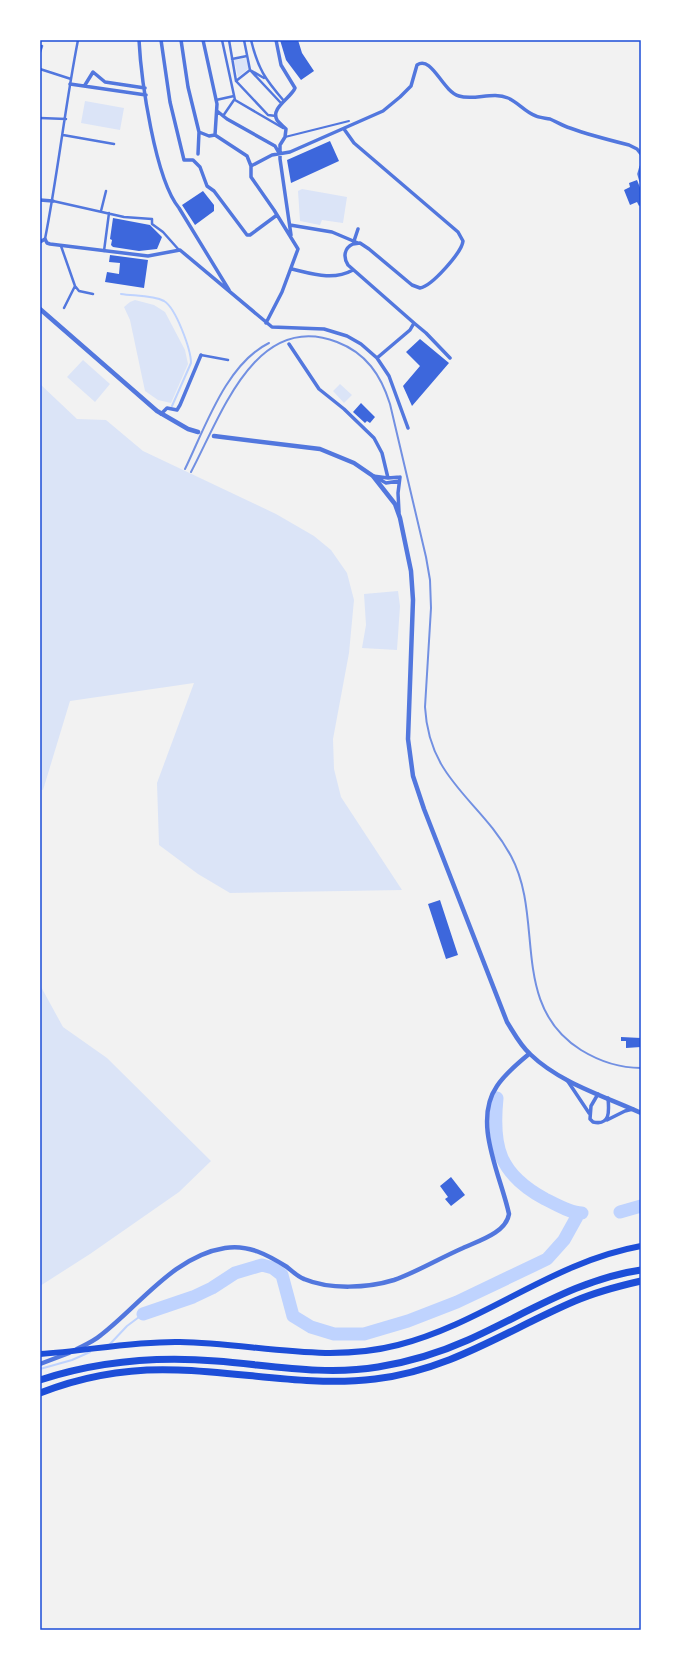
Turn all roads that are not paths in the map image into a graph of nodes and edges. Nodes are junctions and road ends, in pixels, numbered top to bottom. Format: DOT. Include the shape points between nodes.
graph roads {
  1 [pos="78,40"];
  2 [pos="139,40"];
  3 [pos="161,40"];
  4 [pos="181,40"];
  5 [pos="203,40"];
  6 [pos="222,40"];
  7 [pos="229,40"];
  8 [pos="244,40"];
  9 [pos="251,40"];
  10 [pos="276,40"];
  11 [pos="40,48"];
  12 [pos="40,52"];
  13 [pos="247,56"];
  14 [pos="232,59"];
  15 [pos="40,69"];
  16 [pos="250,70"];
  17 [pos="265,79"];
  18 [pos="236,81"];
  19 [pos="71,82"];
  20 [pos="85,85"];
  21 [pos="144,88"];
  22 [pos="146,95"];
  23 [pos="234,98"];
  24 [pos="216,100"];
  25 [pos="282,102"];
  26 [pos="217,111"];
  27 [pos="223,116"];
  28 [pos="276,116"];
  29 [pos="40,118"];
  30 [pos="66,119"];
  31 [pos="349,121"];
  32 [pos="286,129"];
  33 [pos="344,129"];
  34 [pos="200,132"];
  35 [pos="63,135"];
  36 [pos="215,135"];
  37 [pos="285,137"];
  38 [pos="114,144"];
  39 [pos="198,154"];
  40 [pos="280,154"];
  41 [pos="641,154"];
  42 [pos="251,166"];
  43 [pos="641,168"];
  44 [pos="641,181"];
  45 [pos="106,191"];
  46 [pos="40,200"];
  47 [pos="52,201"];
  48 [pos="101,211"];
  49 [pos="109,213"];
  50 [pos="277,215"];
  51 [pos="289,220"];
  52 [pos="284,225"];
  53 [pos="290,225"];
  54 [pos="358,229"];
  55 [pos="291,235"];
  56 [pos="45,239"];
  57 [pos="40,242"];
  58 [pos="356,242"];
  59 [pos="61,246"];
  60 [pos="180,250"];
  61 [pos="104,251"];
  62 [pos="292,269"];
  63 [pos="353,270"];
  64 [pos="74,286"];
  65 [pos="229,290"];
  66 [pos="93,294"];
  67 [pos="64,308"];
  68 [pos="40,309"];
  69 [pos="266,323"];
  70 [pos="414,323"];
  71 [pos="289,344"];
  72 [pos="202,355"];
  73 [pos="377,358"];
  74 [pos="450,358"];
  75 [pos="228,360"];
  76 [pos="161,414"];
  77 [pos="408,428"];
  78 [pos="198,432"];
  79 [pos="214,436"];
  80 [pos="373,476"];
  81 [pos="388,478"];
  82 [pos="400,478"];
  83 [pos="400,518"];
  84 [pos="529,1054"];
  85 [pos="566,1079"];
  86 [pos="598,1094"];
  87 [pos="608,1098"];
  88 [pos="633,1109"];
  89 [pos="590,1113"];
  90 [pos="641,1113"];
  91 [pos="606,1120"];
  92 [pos="641,1246"];
  93 [pos="641,1270"];
  94 [pos="641,1281"];
  95 [pos="40,1354"];
  96 [pos="40,1364"];
  97 [pos="40,1380"];
  98 [pos="40,1393"];
  1 -- 19 [label="street"];
  2 -- 21 [label="street"];
  3 -- 50 [label="street" via="163,63 183,159 194,160 200,167 207,186 214,191 247,236"];
  4 -- 34 [label="street" via="188,87"];
  5 -- 24 [label="street"];
  6 -- 23 [label="street"];
  7 -- 14 [label="street"];
  8 -- 13 [label="street"];
  9 -- 17 [label="street"];
  10 -- 25 [label="street" via="281,65 295,88"];
  11 -- 12 [label="street" via="42,46"];
  13 -- 14 [label="street"];
  13 -- 16 [label="street"];
  14 -- 18 [label="street"];
  15 -- 19 [label="street"];
  16 -- 17 [label="street"];
  16 -- 18 [label="street"];
  16 -- 25 [label="street"];
  17 -- 25 [label="street"];
  18 -- 28 [label="street" via="268,114"];
  19 -- 20 [label="street"];
  19 -- 30 [label="street"];
  20 -- 21 [label="street" via="93,72 105,82"];
  20 -- 22 [label="street"];
  21 -- 22 [label="street"];
  22 -- 65 [label="street" via="153,133 174,203"];
  23 -- 24 [label="street"];
  23 -- 27 [label="street"];
  23 -- 32 [label="street"];
  24 -- 26 [label="street"];
  25 -- 28 [label="street"];
  26 -- 27 [label="street"];
  26 -- 36 [label="street"];
  27 -- 40 [label="street" via="275,146"];
  28 -- 32 [label="street"];
  29 -- 30 [label="street"];
  30 -- 35 [label="street"];
  31 -- 37 [label="lane"];
  32 -- 37 [label="street"];
  33 -- 40 [label="street"];
  33 -- 41 [label="street" via="383,111 411,86 417,65 426,63 454,94 462,97 506,97 536,116 580,132 629,144"];
  33 -- 58 [label="street" via="354,143 458,232 463,241 462,248 457,254 433,280 420,288 412,285 369,249"];
  34 -- 36 [label="street" via="209,136"];
  34 -- 39 [label="street"];
  35 -- 38 [label="street"];
  35 -- 47 [label="street"];
  36 -- 42 [label="street" via="247,156"];
  37 -- 40 [label="street" via="280,145"];
  40 -- 42 [label="street" via="272,155"];
  40 -- 51 [label="street"];
  42 -- 50 [label="street" via="251,177"];
  43 -- 44 [label="street"];
  45 -- 48 [label="street"];
  46 -- 47 [label="street"];
  47 -- 48 [label="street"];
  47 -- 56 [label="street"];
  48 -- 49 [label="street"];
  49 -- 60 [label="street" via="124,217 152,218 152,224"];
  49 -- 61 [label="street"];
  50 -- 52 [label="street"];
  51 -- 52 [label="street"];
  51 -- 53 [label="street"];
  52 -- 55 [label="street"];
  53 -- 55 [label="street"];
  53 -- 58 [label="street" via="332,232"];
  54 -- 58 [label="street"];
  55 -- 62 [label="street" via="298,249"];
  56 -- 57 [label="street"];
  56 -- 59 [label="street" via="47,243"];
  58 -- 63 [label="street" via="350,245 345,254 346,262"];
  59 -- 61 [label="street"];
  59 -- 64 [label="street"];
  60 -- 61 [label="street" via="148,256"];
  60 -- 65 [label="street" via="222,287"];
  62 -- 63 [label="street" via="331,276 343,275"];
  62 -- 69 [label="street"];
  63 -- 70 [label="street"];
  64 -- 66 [label="street" via="79,291"];
  64 -- 67 [label="street"];
  65 -- 69 [label="street"];
  68 -- 76 [label="street"];
  69 -- 73 [label="street" via="284,329 316,328 335,332 361,344"];
  70 -- 73 [label="street" via="410,330"];
  70 -- 74 [label="street"];
  71 -- 81 [label="street" via="319,389 374,438 382,453"];
  72 -- 75 [label="street"];
  72 -- 76 [label="street" via="177,410 167,408"];
  73 -- 77 [label="street" via="392,384"];
  76 -- 78 [label="street"];
  79 -- 80 [label="street" via="320,449 354,463"];
  80 -- 81 [label="street"];
  80 -- 82 [label="street" via="382,482 393,483"];
  80 -- 83 [label="street" via="395,504"];
  81 -- 82 [label="street"];
  82 -- 83 [label="street"];
  83 -- 84 [label="street" via="411,571 413,600 408,738 413,776 507,1022"];
  84 -- 85 [label="street"];
  84 -- 96 [label="street" via="497,1086 489,1105 489,1143 509,1214 502,1228 482,1240 394,1279 360,1286 319,1284 303,1279 258,1250 242,1247 219,1249 188,1261 100,1336 78,1349"];
  85 -- 86 [label="street"];
  85 -- 89 [label="street"];
  86 -- 87 [label="street"];
  86 -- 89 [label="street" via="590,1106"];
  87 -- 88 [label="street"];
  87 -- 91 [label="street" via="609,1111"];
  88 -- 90 [label="street"];
  88 -- 91 [label="street" via="625,1110"];
  89 -- 91 [label="street" via="593,1122 603,1123"];
  92 -- 95 [label="highway" via="565,1269 469,1317 424,1336 381,1348 348,1353 316,1353 180,1342"];
  93 -- 97 [label="highway" via="574,1290 440,1352 376,1368 312,1370 150,1358 98,1364"];
  94 -- 98 [label="highway" via="575,1301 444,1363 376,1379 311,1381 216,1372 153,1370 100,1376"];
}
